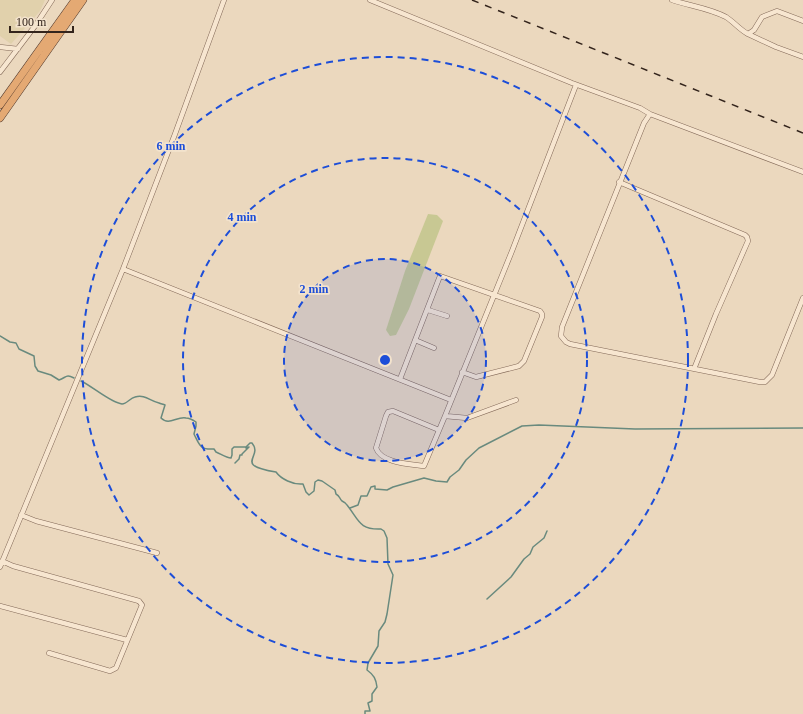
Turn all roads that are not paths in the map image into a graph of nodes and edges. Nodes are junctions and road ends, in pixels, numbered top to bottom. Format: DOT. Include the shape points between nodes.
graph roads {
  1 [pos="52,0"];
  2 [pos="74,0"];
  3 [pos="83,0"];
  4 [pos="224,0"];
  5 [pos="370,0"];
  6 [pos="672,0"];
  7 [pos="803,21"];
  8 [pos="748,34"];
  9 [pos="0,47"];
  10 [pos="18,49"];
  11 [pos="803,57"];
  12 [pos="0,72"];
  13 [pos="576,84"];
  14 [pos="0,105"];
  15 [pos="650,114"];
  16 [pos="0,118"];
  17 [pos="803,172"];
  18 [pos="619,182"];
  19 [pos="123,269"];
  20 [pos="494,295"];
  21 [pos="803,298"];
  22 [pos="428,310"];
  23 [pos="447,316"];
  24 [pos="415,340"];
  25 [pos="434,348"];
  26 [pos="694,369"];
  27 [pos="462,372"];
  28 [pos="400,380"];
  29 [pos="451,400"];
  30 [pos="516,400"];
  31 [pos="445,416"];
  32 [pos="439,430"];
  33 [pos="21,515"];
  34 [pos="157,553"];
  35 [pos="2,561"];
  36 [pos="0,567"];
  37 [pos="0,606"];
  38 [pos="127,640"];
  39 [pos="49,653"];
  1 -- 10 [label="street"];
  2 -- 14 [label="highway"];
  3 -- 16 [label="highway"];
  4 -- 19 [label="street"];
  5 -- 13 [label="street"];
  6 -- 8 [label="street" via="725,17"];
  7 -- 8 [label="street" via="777,11 762,17 754,30"];
  8 -- 11 [label="street"];
  9 -- 10 [label="street"];
  10 -- 12 [label="street"];
  13 -- 15 [label="street"];
  13 -- 20 [label="street"];
  15 -- 17 [label="street"];
  15 -- 18 [label="street"];
  18 -- 26 [label="street" via="748,237"];
  18 -- 26 [label="street" via="562,327 561,336 570,344"];
  19 -- 28 [label="street"];
  19 -- 33 [label="street"];
  20 -- 22 [label="street" via="440,276"];
  20 -- 27 [label="street"];
  20 -- 27 [label="street" via="540,311 542,314 524,361 519,366 476,377"];
  21 -- 26 [label="street" via="772,376 765,382"];
  22 -- 23 [label="street"];
  22 -- 24 [label="street"];
  24 -- 25 [label="street"];
  24 -- 28 [label="street"];
  27 -- 29 [label="street"];
  28 -- 29 [label="street"];
  29 -- 31 [label="street"];
  30 -- 31 [label="street" via="467,418"];
  31 -- 32 [label="street"];
  32 -- 32 [label="street" via="424,466 382,458 376,448 388,412 392,411"];
  33 -- 34 [label="street"];
  33 -- 35 [label="street"];
  35 -- 36 [label="street"];
  35 -- 38 [label="street" via="139,601 142,605"];
  37 -- 38 [label="street"];
  38 -- 39 [label="street" via="116,668 110,671"];
}
